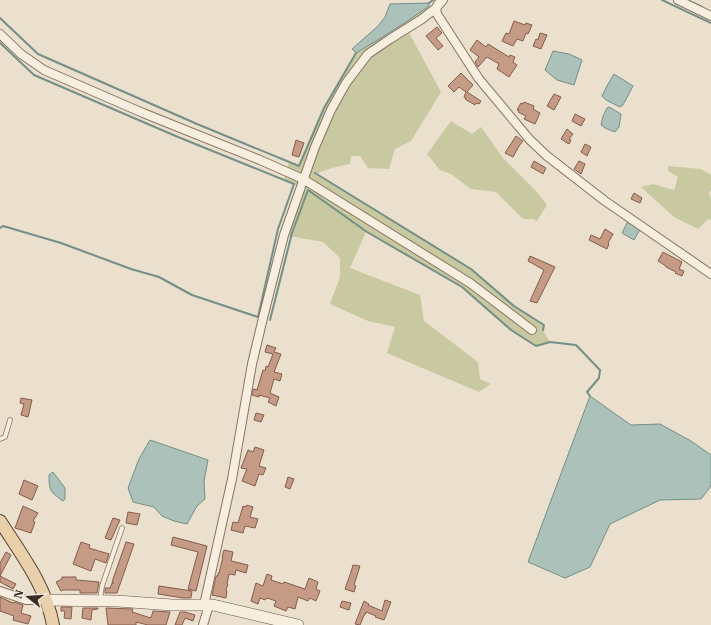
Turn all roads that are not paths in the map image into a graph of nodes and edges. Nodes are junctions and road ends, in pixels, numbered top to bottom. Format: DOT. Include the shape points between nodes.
graph roads {
  1 [pos="440,0"];
  2 [pos="443,0"];
  3 [pos="678,0"];
  4 [pos="436,8"];
  5 [pos="711,16"];
  6 [pos="0,34"];
  7 [pos="303,179"];
  8 [pos="711,274"];
  9 [pos="532,330"];
  10 [pos="10,420"];
  11 [pos="0,439"];
  12 [pos="0,521"];
  13 [pos="122,528"];
  14 [pos="0,591"];
  15 [pos="46,600"];
  16 [pos="100,600"];
  17 [pos="207,605"];
  18 [pos="53,625"];
  19 [pos="203,625"];
  20 [pos="298,625"];
  1 -- 4 [label="street"];
  2 -- 4 [label="street"];
  3 -- 5 [label="street"];
  4 -- 7 [label="street" via="368,54 331,110"];
  4 -- 8 [label="street" via="437,14 479,79 530,140 605,201"];
  6 -- 7 [label="street" via="21,54 44,70"];
  7 -- 9 [label="street" via="470,283"];
  7 -- 17 [label="street" via="284,235 252,364"];
  10 -- 11 [label="lane" via="5,437"];
  12 -- 15 [label="main road" via="37,579"];
  13 -- 16 [label="lane" via="102,586"];
  14 -- 15 [label="street" via="26,600"];
  15 -- 16 [label="street"];
  15 -- 18 [label="main road"];
  16 -- 17 [label="street"];
  17 -- 19 [label="street"];
  17 -- 20 [label="street"];
}
